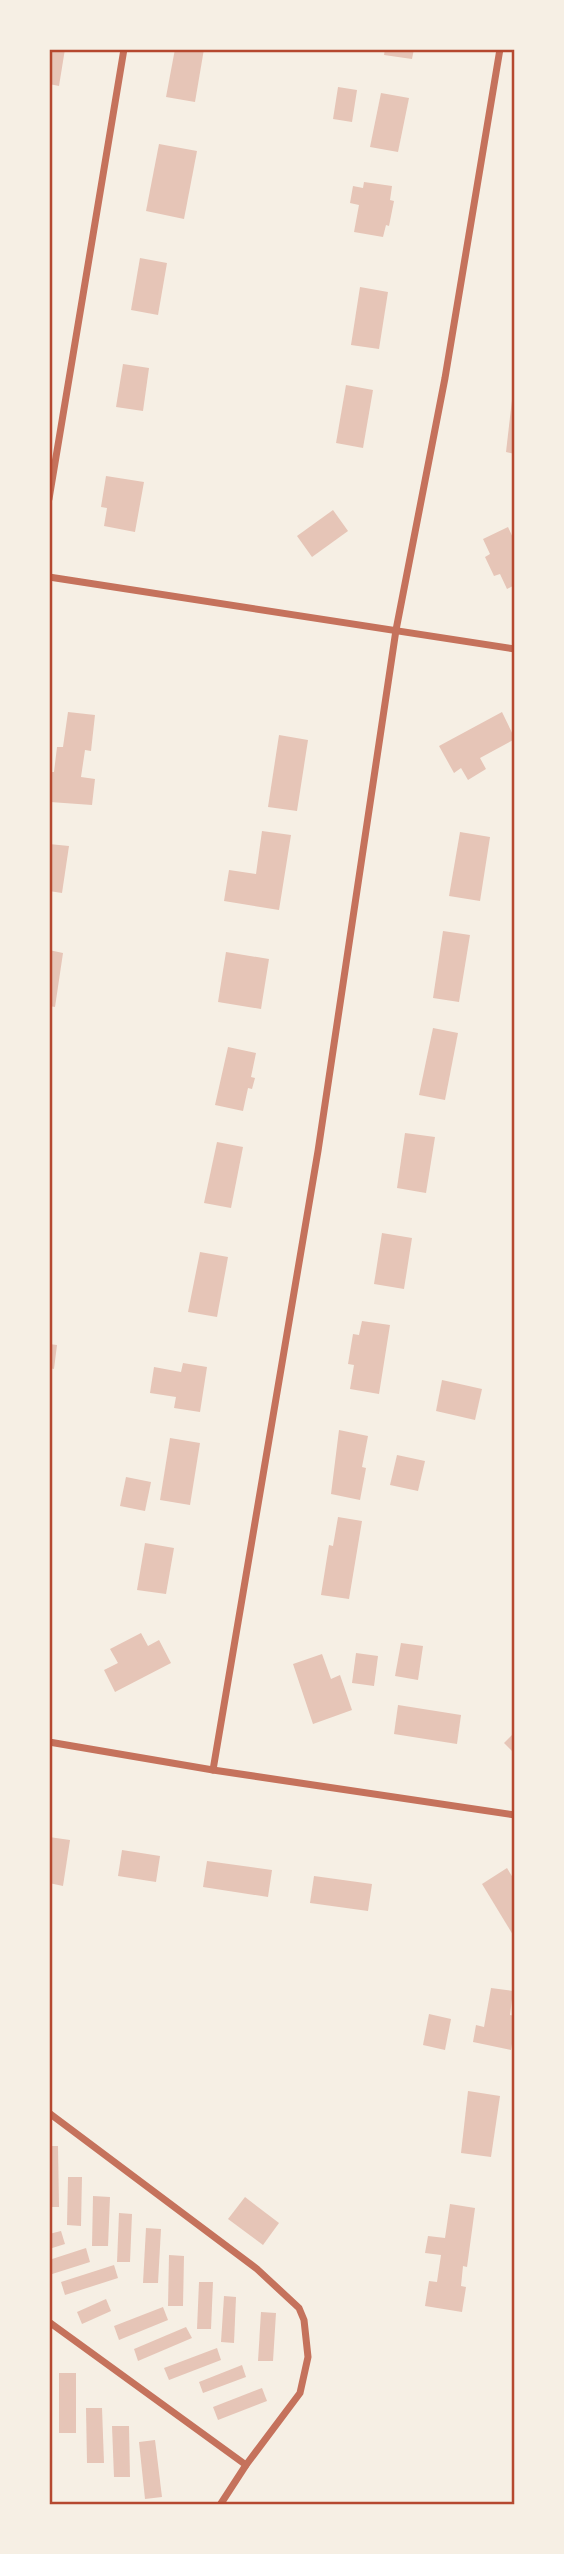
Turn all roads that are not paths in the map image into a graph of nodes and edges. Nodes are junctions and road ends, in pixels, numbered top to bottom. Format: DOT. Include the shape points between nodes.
graph roads {
  1 [pos="124,49"];
  2 [pos="500,49"];
  3 [pos="49,499"];
  4 [pos="49,577"];
  5 [pos="396,630"];
  6 [pos="515,649"];
  7 [pos="49,1742"];
  8 [pos="213,1770"];
  9 [pos="515,1815"];
  10 [pos="49,2113"];
  11 [pos="49,2322"];
  12 [pos="246,2465"];
  13 [pos="220,2505"];
  1 -- 3 [label="street"];
  2 -- 5 [label="street" via="447,370"];
  4 -- 5 [label="street"];
  5 -- 6 [label="street"];
  5 -- 8 [label="street" via="316,1162"];
  7 -- 8 [label="street"];
  8 -- 9 [label="street"];
  10 -- 12 [label="street" via="257,2269 299,2308 308,2357 300,2393"];
  11 -- 12 [label="street"];
  12 -- 13 [label="street"];
}
